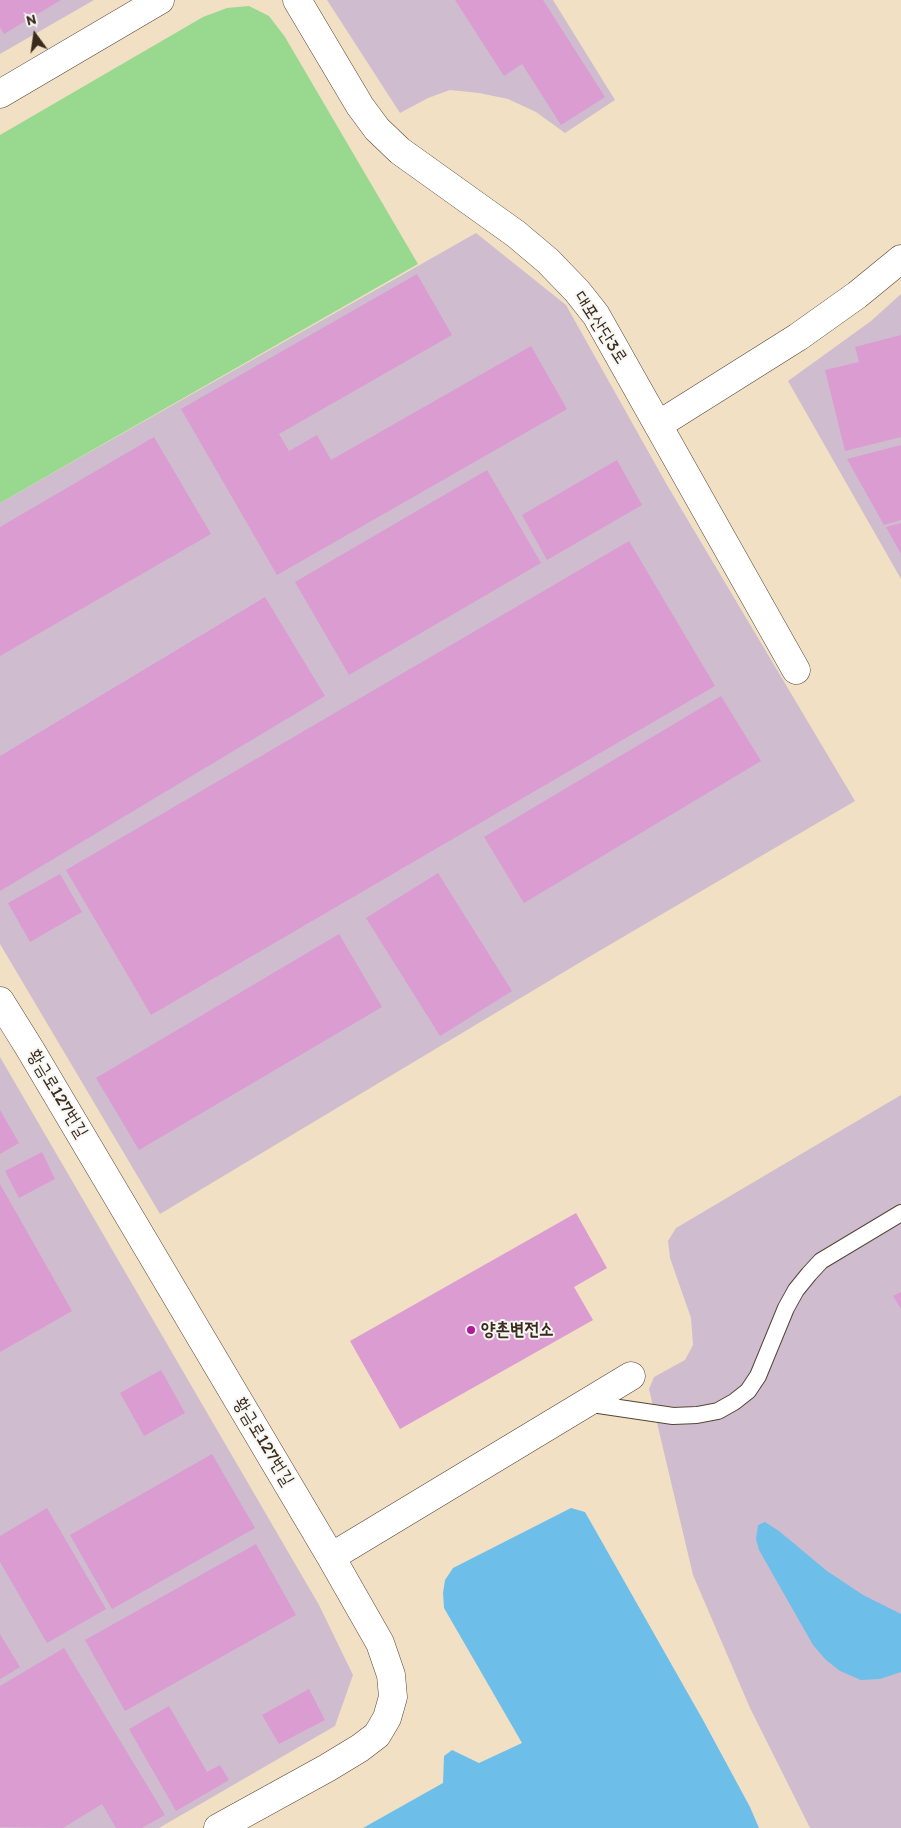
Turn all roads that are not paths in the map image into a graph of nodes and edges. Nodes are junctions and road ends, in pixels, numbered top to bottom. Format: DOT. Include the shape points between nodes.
graph roads {
  1 [pos="160,0"];
  2 [pos="297,0"];
  3 [pos="0,94"];
  4 [pos="901,259"];
  5 [pos="658,425"];
  6 [pos="796,670"];
  7 [pos="0,1001"];
  8 [pos="901,1213"];
  9 [pos="631,1376"];
  10 [pos="586,1403"];
  11 [pos="331,1557"];
  12 [pos="218,1828"];
  1 -- 3 [label="street"];
  2 -- 5 [label="street, 대포산단3로" via="377,130 400,151 516,234 577,291 596,315"];
  4 -- 5 [label="street" via="798,337"];
  5 -- 6 [label="street, 대포산단3로"];
  7 -- 11 [label="street, 황금로127번길"];
  8 -- 10 [label="lane" via="821,1261 809,1274 786,1308 758,1376 748,1391 734,1402 718,1411 672,1416"];
  9 -- 10 [label="street"];
  10 -- 11 [label="street"];
  11 -- 12 [label="street, 황금로127번길" via="386,1659 393,1697 387,1718 377,1735 360,1748"];
}
